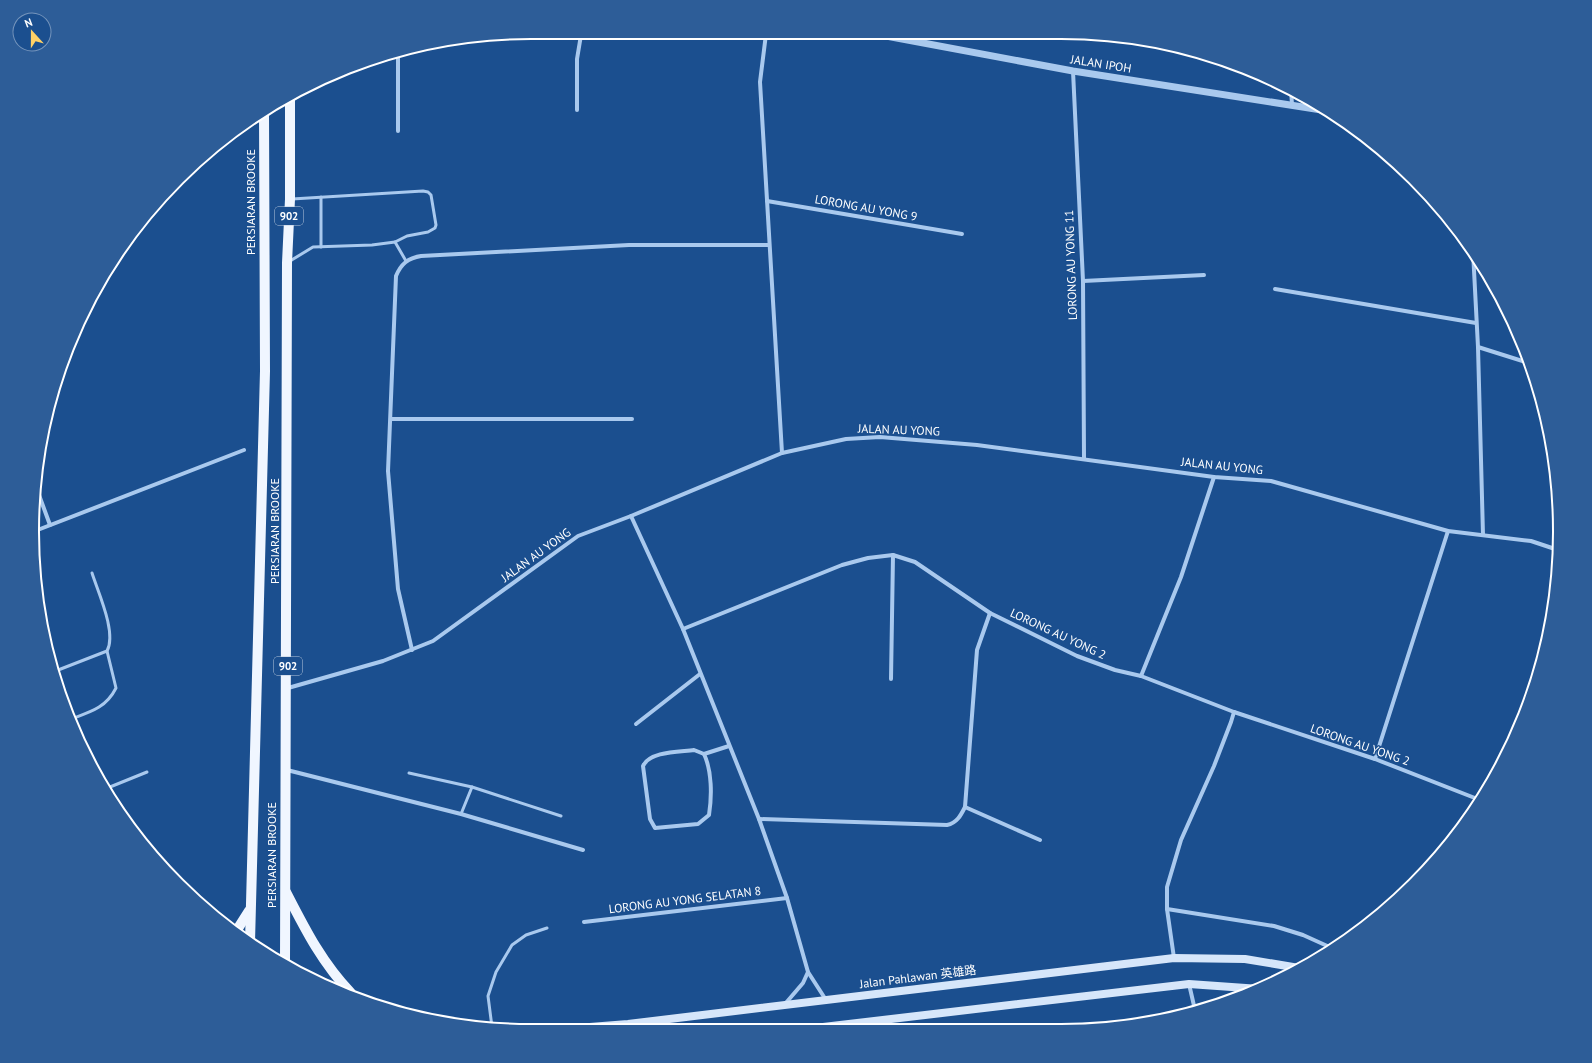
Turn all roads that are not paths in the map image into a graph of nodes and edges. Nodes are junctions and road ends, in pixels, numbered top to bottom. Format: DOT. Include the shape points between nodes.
graph roads {
  1 [pos="580,39"];
  2 [pos="765,39"];
  3 [pos="902,39"];
  4 [pos="398,58"];
  5 [pos="1073,71"];
  6 [pos="1291,97"];
  7 [pos="290,102"];
  8 [pos="1292,105"];
  9 [pos="1311,108"];
  10 [pos="577,110"];
  11 [pos="264,118"];
  12 [pos="398,131"];
  13 [pos="321,198"];
  14 [pos="290,199"];
  15 [pos="767,201"];
  16 [pos="962,234"];
  17 [pos="395,242"];
  18 [pos="768,245"];
  19 [pos="321,247"];
  20 [pos="406,262"];
  21 [pos="287,263"];
  22 [pos="1474,265"];
  23 [pos="1204,275"];
  24 [pos="1083,281"];
  25 [pos="1275,289"];
  26 [pos="1476,323"];
  27 [pos="1478,347"];
  28 [pos="1523,361"];
  29 [pos="391,419"];
  30 [pos="632,419"];
  31 [pos="244,450"];
  32 [pos="782,453"];
  33 [pos="1084,458"];
  34 [pos="1214,477"];
  35 [pos="40,496"];
  36 [pos="631,516"];
  37 [pos="50,525"];
  38 [pos="39,529"];
  39 [pos="1448,531"];
  40 [pos="1483,535"];
  41 [pos="1552,548"];
  42 [pos="893,555"];
  43 [pos="92,572"];
  44 [pos="990,613"];
  45 [pos="683,629"];
  46 [pos="412,650"];
  47 [pos="107,651"];
  48 [pos="59,670"];
  49 [pos="700,674"];
  50 [pos="1141,676"];
  51 [pos="891,679"];
  52 [pos="288,688"];
  53 [pos="1234,712"];
  54 [pos="75,718"];
  55 [pos="636,724"];
  56 [pos="729,746"];
  57 [pos="704,754"];
  58 [pos="1375,759"];
  59 [pos="285,770"];
  60 [pos="147,772"];
  61 [pos="409,773"];
  62 [pos="111,787"];
  63 [pos="472,787"];
  64 [pos="1475,798"];
  65 [pos="965,807"];
  66 [pos="461,814"];
  67 [pos="561,816"];
  68 [pos="759,819"];
  69 [pos="1040,840"];
  70 [pos="583,850"];
  71 [pos="285,890"];
  72 [pos="787,898"];
  73 [pos="1167,909"];
  74 [pos="249,911"];
  75 [pos="584,922"];
  76 [pos="239,927"];
  77 [pos="547,928"];
  78 [pos="250,935"];
  79 [pos="1327,946"];
  80 [pos="285,958"];
  81 [pos="1174,958"];
  82 [pos="1291,966"];
  83 [pos="808,972"];
  84 [pos="1189,984"];
  85 [pos="347,988"];
  86 [pos="1246,988"];
  87 [pos="827,1000"];
  88 [pos="784,1005"];
  89 [pos="1195,1005"];
  90 [pos="491,1022"];
  91 [pos="628,1024"];
  92 [pos="849,1024"];
  1 -- 10 [label="street" via="577,59"];
  2 -- 15 [label="street" via="760,82"];
  3 -- 5 [label="street, JALAN IPOH"];
  4 -- 12 [label="street"];
  5 -- 8 [label="street, JALAN IPOH"];
  5 -- 24 [label="street, LORONG AU YONG 11"];
  6 -- 8 [label="street"];
  7 -- 14 [label="main road, PERSIARAN BROOKE / 902"];
  8 -- 9 [label="street, JALAN IPOH"];
  11 -- 74 [label="main road, PERSIARAN BROOKE / 902" via="265,371"];
  13 -- 14 [label="lane"];
  13 -- 17 [label="lane" via="428,192 431,195 435,228 428,232 402,237"];
  13 -- 19 [label="lane"];
  14 -- 21 [label="main road, PERSIARAN BROOKE / 902"];
  15 -- 16 [label="street, LORONG AU YONG 9"];
  15 -- 18 [label="street"];
  17 -- 19 [label="lane"];
  17 -- 20 [label="lane"];
  18 -- 20 [label="street" via="629,245 421,256"];
  18 -- 32 [label="street"];
  19 -- 21 [label="lane" via="313,247"];
  20 -- 29 [label="street" via="396,276"];
  21 -- 52 [label="main road, PERSIARAN BROOKE / 902"];
  22 -- 26 [label="street"];
  23 -- 24 [label="street"];
  24 -- 33 [label="street, LORONG AU YONG 11"];
  25 -- 26 [label="street"];
  26 -- 27 [label="street"];
  27 -- 28 [label="street"];
  27 -- 40 [label="street"];
  29 -- 30 [label="street"];
  29 -- 46 [label="street" via="388,471 398,589"];
  31 -- 37 [label="street"];
  32 -- 33 [label="street, JALAN AU YONG" via="846,439 880,437 977,444"];
  32 -- 36 [label="street, JALAN AU YONG"];
  33 -- 34 [label="street, JALAN AU YONG"];
  34 -- 39 [label="street, JALAN AU YONG" via="1271,481"];
  34 -- 50 [label="street" via="1181,577"];
  35 -- 37 [label="street"];
  36 -- 45 [label="street"];
  36 -- 46 [label="street, JALAN AU YONG" via="578,536 433,641"];
  37 -- 38 [label="street"];
  39 -- 40 [label="street, JALAN AU YONG"];
  39 -- 58 [label="street"];
  40 -- 41 [label="street, JALAN AU YONG" via="1531,541"];
  42 -- 44 [label="street, LORONG AU YONG 2" via="915,562"];
  42 -- 45 [label="street, LORONG AU YONG 2" via="842,565"];
  42 -- 51 [label="street"];
  43 -- 47 [label="lane" via="110,628 110,646"];
  44 -- 50 [label="street, LORONG AU YONG 2" via="1077,656 1115,670"];
  44 -- 65 [label="street" via="976,650"];
  45 -- 49 [label="street"];
  46 -- 52 [label="street, JALAN AU YONG" via="383,661"];
  47 -- 48 [label="lane"];
  47 -- 54 [label="lane" via="116,688 111,698 99,709"];
  49 -- 55 [label="street"];
  49 -- 56 [label="street"];
  50 -- 53 [label="street, LORONG AU YONG 2"];
  52 -- 59 [label="main road, PERSIARAN BROOKE / 902"];
  53 -- 58 [label="street, LORONG AU YONG 2"];
  53 -- 73 [label="street" via="1182,840 1167,887"];
  56 -- 57 [label="street"];
  56 -- 68 [label="street"];
  57 -- 57 [label="street" via="709,774 709,815 698,824 655,828 650,819 643,766 646,761 654,756 694,750"];
  58 -- 64 [label="street, LORONG AU YONG 2"];
  59 -- 66 [label="street"];
  59 -- 71 [label="main road, PERSIARAN BROOKE / 902"];
  60 -- 62 [label="lane"];
  61 -- 63 [label="lane"];
  63 -- 66 [label="lane"];
  63 -- 67 [label="lane"];
  65 -- 68 [label="street" via="960,817 950,825"];
  65 -- 69 [label="street"];
  66 -- 70 [label="street"];
  68 -- 72 [label="street"];
  71 -- 80 [label="main road, PERSIARAN BROOKE / 902"];
  71 -- 85 [label="main road" via="313,946"];
  72 -- 75 [label="street, LORONG AU YONG SELATAN 8"];
  72 -- 83 [label="street"];
  73 -- 79 [label="street" via="1274,926"];
  73 -- 81 [label="street"];
  74 -- 76 [label="main road"];
  74 -- 78 [label="main road, PERSIARAN BROOKE / 902"];
  77 -- 90 [label="lane" via="526,935 512,945 496,972 488,996"];
  81 -- 82 [label="main road, Jalan Pahlawan 英雄路" via="1245,958"];
  81 -- 87 [label="main road, Jalan Pahlawan 英雄路"];
  83 -- 87 [label="street"];
  83 -- 88 [label="street"];
  84 -- 86 [label="main road"];
  84 -- 89 [label="street"];
  84 -- 92 [label="main road"];
  87 -- 88 [label="main road, Jalan Pahlawan 英雄路"];
  88 -- 91 [label="main road, Jalan Pahlawan 英雄路"];
}
